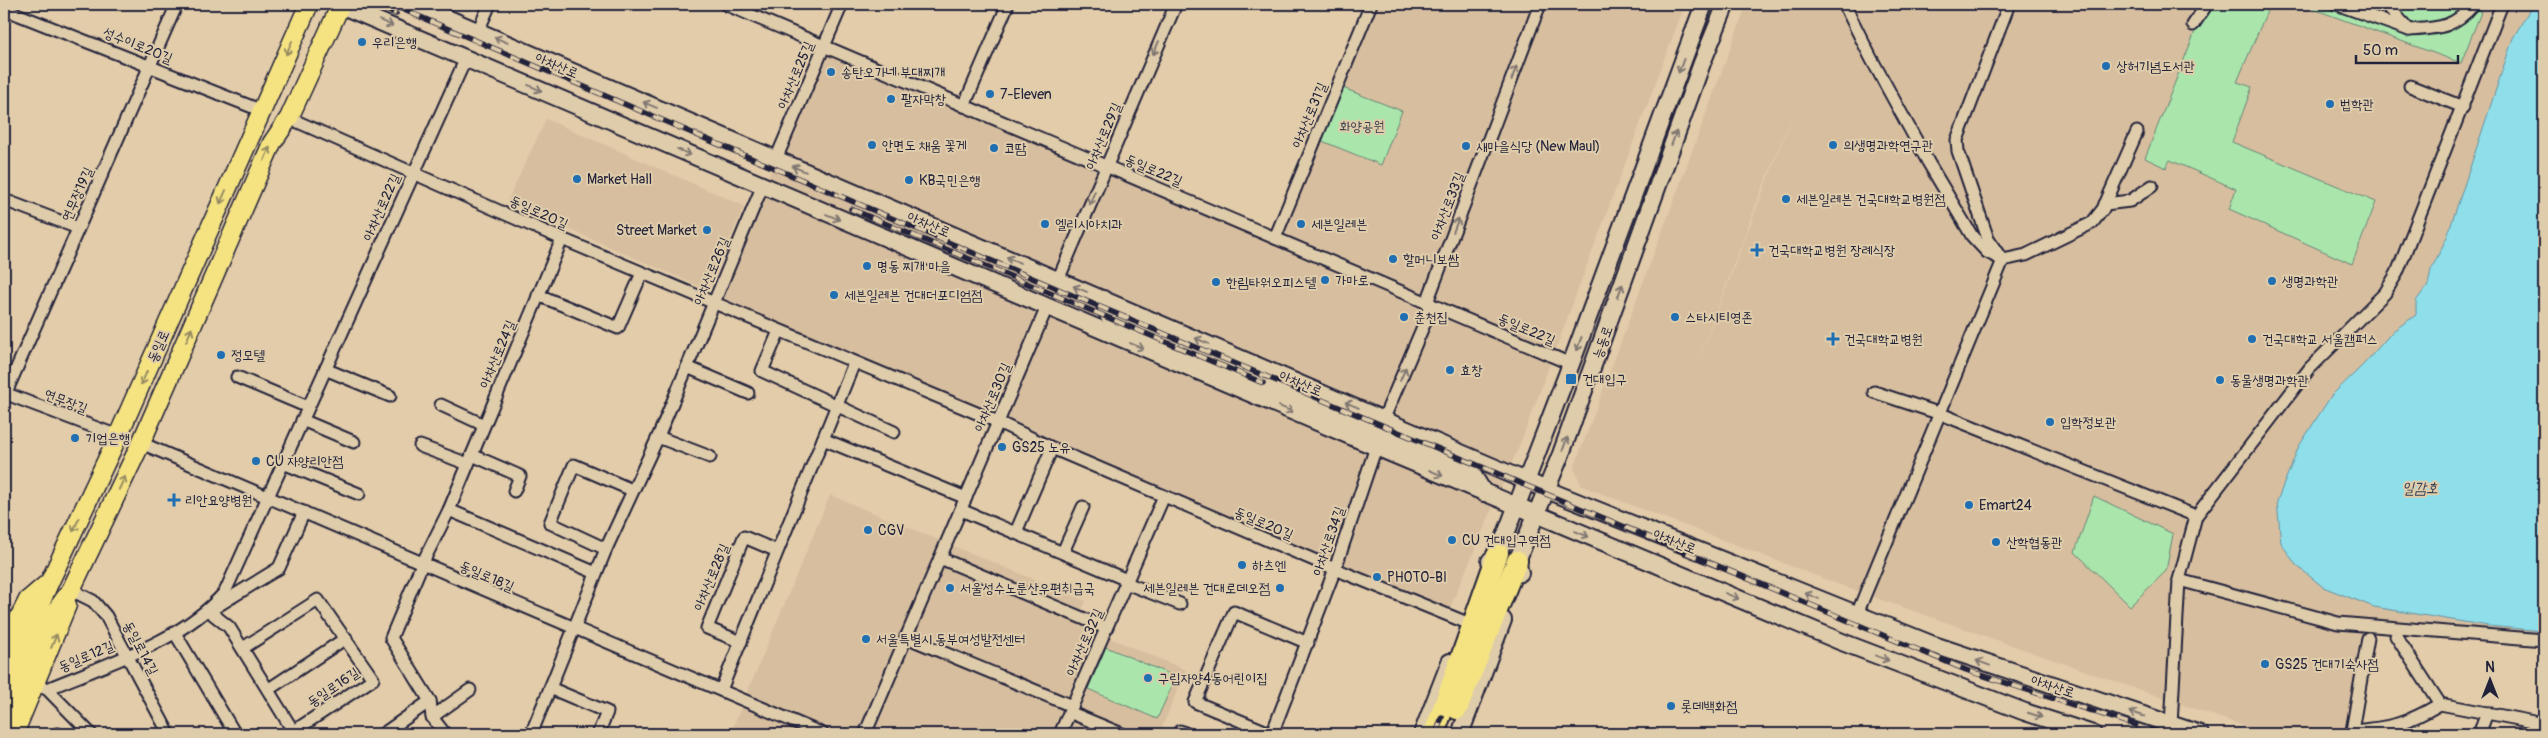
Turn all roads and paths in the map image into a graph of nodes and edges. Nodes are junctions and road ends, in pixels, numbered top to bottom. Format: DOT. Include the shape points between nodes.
graph roads {
  1 [pos="177,4"];
  2 [pos="309,4"];
  3 [pos="340,4"];
  4 [pos="414,4"];
  5 [pos="490,4"];
  6 [pos="725,4"];
  7 [pos="842,4"];
  8 [pos="1008,4"];
  9 [pos="1176,4"];
  10 [pos="1371,4"];
  11 [pos="1540,4"];
  12 [pos="1704,4"];
  13 [pos="1726,4"];
  14 [pos="1844,4"];
  15 [pos="2009,4"];
  16 [pos="2207,4"];
  17 [pos="2336,4"];
  18 [pos="2386,4"];
  19 [pos="2474,4"];
  20 [pos="2502,4"];
  21 [pos="4,8"];
  22 [pos="2193,25"];
  23 [pos="2409,30"];
  24 [pos="478,31"];
  25 [pos="1693,32"];
  26 [pos="1713,37"];
  27 [pos="824,46"];
  28 [pos="466,58"];
  29 [pos="150,66"];
  30 [pos="2410,86"];
  31 [pos="964,106"];
  32 [pos="2463,107"];
  33 [pos="260,110"];
  34 [pos="288,118"];
  35 [pos="2137,132"];
  36 [pos="776,159"];
  37 [pos="1106,166"];
  38 [pos="413,172"];
  39 [pos="2152,186"];
  40 [pos="762,187"];
  41 [pos="4,200"];
  42 [pos="2106,204"];
  43 [pos="78,228"];
  44 [pos="1275,238"];
  45 [pos="562,239"];
  46 [pos="2003,260"];
  47 [pos="642,273"];
  48 [pos="1058,280"];
  49 [pos="538,295"];
  50 [pos="1103,299"];
  51 [pos="714,304"];
  52 [pos="1429,304"];
  53 [pos="1047,307"];
  54 [pos="1109,317"];
  55 [pos="1092,326"];
  56 [pos="779,331"];
  57 [pos="854,363"];
  58 [pos="1571,364"];
  59 [pos="687,367"];
  60 [pos="325,369"];
  61 [pos="237,377"];
  62 [pos="1874,392"];
  63 [pos="748,393"];
  64 [pos="4,395"];
  65 [pos="390,396"];
  66 [pos="441,405"];
  67 [pos="308,407"];
  68 [pos="836,407"];
  69 [pos="1941,414"];
  70 [pos="1384,418"];
  71 [pos="302,420"];
  72 [pos="998,422"];
  73 [pos="484,425"];
  74 [pos="894,432"];
  75 [pos="118,436"];
  76 [pos="658,437"];
  77 [pos="823,439"];
  78 [pos="354,442"];
  79 [pos="141,443"];
  80 [pos="420,446"];
  81 [pos="1376,447"];
  82 [pos="1052,448"];
  83 [pos="710,457"];
  84 [pos="470,459"];
  85 [pos="283,463"];
  86 [pos="1493,466"];
  87 [pos="1471,472"];
  88 [pos="1526,481"];
  89 [pos="632,490"];
  90 [pos="1547,490"];
  91 [pos="514,491"];
  92 [pos="1484,493"];
  93 [pos="359,494"];
  94 [pos="268,496"];
  95 [pos="1164,496"];
  96 [pos="966,498"];
  97 [pos="1083,507"];
  98 [pos="1516,507"];
  99 [pos="449,510"];
  100 [pos="960,510"];
  101 [pos="304,512"];
  102 [pos="1537,515"];
  103 [pos="2196,516"];
  104 [pos="1016,532"];
  105 [pos="606,549"];
  106 [pos="777,551"];
  107 [pos="1063,552"];
  108 [pos="1498,553"];
  109 [pos="940,558"];
  110 [pos="1517,561"];
  111 [pos="422,564"];
  112 [pos="1335,569"];
  113 [pos="596,573"];
  114 [pos="2179,580"];
  115 [pos="50,581"];
  116 [pos="1126,581"];
  117 [pos="71,590"];
  118 [pos="1180,604"];
  119 [pos="209,611"];
  120 [pos="1857,614"];
  121 [pos="1465,622"];
  122 [pos="1106,628"];
  123 [pos="574,629"];
  124 [pos="175,633"];
  125 [pos="2396,636"];
  126 [pos="906,637"];
  127 [pos="346,638"];
  128 [pos="2368,638"];
  129 [pos="2544,640"];
  130 [pos="5,642"];
  131 [pos="741,642"];
  132 [pos="1308,643"];
  133 [pos="243,648"];
  134 [pos="128,655"];
  135 [pos="9,687"];
  136 [pos="41,687"];
  137 [pos="550,688"];
  138 [pos="269,689"];
  139 [pos="470,690"];
  140 [pos="721,690"];
  141 [pos="430,701"];
  142 [pos="2440,704"];
  143 [pos="1071,709"];
  144 [pos="2486,713"];
  145 [pos="432,717"];
  146 [pos="4,720"];
  147 [pos="2544,724"];
  148 [pos="2170,725"];
  149 [pos="2351,732"];
  150 [pos="295,733"];
  151 [pos="14,734"];
  152 [pos="91,734"];
  153 [pos="169,734"];
  154 [pos="235,734"];
  155 [pos="383,734"];
  156 [pos="445,734"];
  157 [pos="531,734"];
  158 [pos="598,734"];
  159 [pos="823,734"];
  160 [pos="865,734"];
  161 [pos="1060,734"];
  162 [pos="1122,734"];
  163 [pos="1179,734"];
  164 [pos="1187,734"];
  165 [pos="1272,734"];
  166 [pos="1422,734"];
  167 [pos="1434,734"];
  168 [pos="1446,734"];
  169 [pos="1460,734"];
  170 [pos="2093,734"];
  171 [pos="2200,734"];
  172 [pos="2479,734"];
  1 -- 29 [label="street, 연무장19길"];
  2 -- 33 [label="main road, 동일로, one-way"];
  3 -- 28 [label="main road, 아차산로, one-way"];
  3 -- 34 [label="main road, 동일로"];
  4 -- 24 [label="main road, 아차산로"];
  5 -- 24 [label="street"];
  6 -- 27 [label="street, 동일로22길"];
  7 -- 27 [label="street, 아차산로25길"];
  8 -- 31 [label="street"];
  9 -- 37 [label="street, 아차산로29길, one-way"];
  10 -- 44 [label="street, 아차산로31길"];
  52 -- 11 [label="street, 아차산로33길, one-way"];
  12 -- 25 [label="main road, 능동로"];
  13 -- 26 [label="main road, 능동로"];
  14 -- 46 [label="street" via="1892,99 1964,223 1987,252"];
  15 -- 46 [label="street" via="1957,140 1988,239"];
  16 -- 22 [label="street"];
  17 -- 23 [label="street"];
  18 -- 23 [label="street"];
  19 -- 23 [label="street" via="2462,18 2451,24"];
  20 -- 32 [label="street"];
  21 -- 29 [label="street, 성수이로20길"];
  36 -- 24 [label="main road, 아차산로, one-way"];
  25 -- 26 [label="main road"];
  25 -- 58 [label="main road, 능동로, one-way"];
  90 -- 26 [label="main road, 능동로, one-way"];
  27 -- 31 [label="street, 동일로22길"];
  27 -- 36 [label="street, 아차산로25길"];
  28 -- 38 [label="street, 아차산로22길"];
  28 -- 40 [label="main road, 아차산로, one-way"];
  29 -- 33 [label="street, 성수이로20길"];
  29 -- 43 [label="street, 연무장19길"];
  30 -- 32 [label="street"];
  31 -- 37 [label="street, 동일로22길"];
  32 -- 103 [label="street" via="2397,273 2385,293 2310,368"];
  33 -- 75 [label="main road, 동일로, one-way"];
  34 -- 38 [label="street, 동일로20길"];
  79 -- 34 [label="main road, 동일로, one-way" via="272,143"];
  35 -- 42 [label="street"];
  48 -- 36 [label="main road, 아차산로, one-way"];
  37 -- 44 [label="street, 동일로22길"];
  37 -- 48 [label="street, 아차산로29길, one-way"];
  38 -- 45 [label="street, 동일로20길"];
  38 -- 60 [label="street, 아차산로22길"];
  39 -- 42 [label="street" via="2130,201"];
  40 -- 51 [label="street, 아차산로26길"];
  40 -- 53 [label="main road, 아차산로, one-way"];
  41 -- 43 [label="street"];
  42 -- 46 [label="street" via="2092,223 2026,255"];
  43 -- 64 [label="street, 연무장19길"];
  44 -- 52 [label="street, 동일로22길"];
  45 -- 47 [label="street, 동일로20길"];
  45 -- 49 [label="street, 아차산로24길"];
  46 -- 69 [label="street"];
  47 -- 49 [label="street" via="618,328"];
  47 -- 51 [label="street, 동일로20길"];
  50 -- 48 [label="main road, 아차산로, one-way"];
  49 -- 73 [label="street, 아차산로24길"];
  50 -- 54 [label="main road"];
  70 -- 50 [label="main road, 아차산로, one-way"];
  51 -- 56 [label="street, 동일로20길"];
  51 -- 59 [label="street, 아차산로26길"];
  52 -- 58 [label="street, 동일로22길"];
  70 -- 52 [label="street, 아차산로33길, one-way" via="1428,315"];
  53 -- 55 [label="main road, 아차산로"];
  53 -- 72 [label="street, 아차산로30길"];
  54 -- 55 [label="main road"];
  54 -- 87 [label="main road"];
  55 -- 81 [label="main road, 아차산로, one-way"];
  56 -- 57 [label="street, 동일로20길"];
  56 -- 68 [label="street" via="762,371"];
  57 -- 68 [label="street"];
  57 -- 72 [label="street, 동일로20길"];
  58 -- 88 [label="main road, 능동로"];
  59 -- 63 [label="street"];
  59 -- 76 [label="street, 아차산로26길"];
  60 -- 65 [label="street"];
  60 -- 67 [label="street, 아차산로22길"];
  61 -- 67 [label="street"];
  62 -- 69 [label="street"];
  64 -- 75 [label="street, 연무장길"];
  66 -- 73 [label="street"];
  67 -- 71 [label="street, 아차산로22길"];
  68 -- 74 [label="street"];
  68 -- 77 [label="street"];
  69 -- 103 [label="street"];
  69 -- 120 [label="street"];
  70 -- 86 [label="main road, 아차산로"];
  71 -- 78 [label="street"];
  71 -- 85 [label="street, 아차산로22길"];
  72 -- 82 [label="street, 동일로20길"];
  72 -- 96 [label="street, 아차산로30길"];
  73 -- 84 [label="street, 아차산로24길"];
  75 -- 115 [label="main road, 동일로, one-way"];
  76 -- 83 [label="street"];
  76 -- 89 [label="street, 아차산로26길"];
  77 -- 96 [label="street"];
  77 -- 106 [label="street"];
  79 -- 94 [label="street, 동일로18길"];
  117 -- 79 [label="main road, 동일로, one-way"];
  80 -- 84 [label="street"];
  81 -- 92 [label="main road, 아차산로, one-way"];
  81 -- 112 [label="street, 아차산로34길"];
  82 -- 95 [label="street, 동일로20길"];
  82 -- 104 [label="street"];
  84 -- 91 [label="street" via="520,476"];
  84 -- 99 [label="street, 아차산로24길"];
  85 -- 93 [label="street"];
  85 -- 94 [label="street, 아차산로22길"];
  86 -- 87 [label="main road"];
  86 -- 88 [label="main road, 아차산로"];
  87 -- 92 [label="main road"];
  88 -- 90 [label="main road, 아차산로"];
  88 -- 98 [label="main road, 능동로"];
  89 -- 105 [label="street, 아차산로26길"];
  89 -- 105 [label="street" via="574,466 550,523"];
  90 -- 102 [label="main road, 능동로"];
  120 -- 90 [label="main road, 아차산로, one-way"];
  92 -- 98 [label="main road, 아차산로"];
  94 -- 101 [label="street, 동일로18길"];
  94 -- 119 [label="street, 동일로12길" via="225,592"];
  95 -- 112 [label="street, 동일로20길"];
  95 -- 116 [label="street, 아차산로32길"];
  96 -- 100 [label="street, 아차산로30길"];
  97 -- 107 [label="street"];
  98 -- 102 [label="main road, 아차산로"];
  98 -- 108 [label="main road, 능동로"];
  99 -- 111 [label="street, 아차산로24길"];
  99 -- 113 [label="street"];
  100 -- 104 [label="street"];
  100 -- 109 [label="street, 아차산로30길"];
  101 -- 111 [label="street, 동일로18길"];
  101 -- 119 [label="street, 동일로12길" via="279,568"];
  102 -- 110 [label="main road, 능동로"];
  102 -- 170 [label="main road, 아차산로, one-way" via="1842,642 2024,712"];
  103 -- 114 [label="street"];
  104 -- 107 [label="street"];
  105 -- 113 [label="street, 아차산로26길"];
  106 -- 131 [label="street"];
  106 -- 131 [label="street, 아차산로28길" via="744,538 706,628"];
  107 -- 116 [label="street"];
  108 -- 121 [label="main road, 능동로" via="1486,565"];
  108 -- 167 [label="highway, 능동로"];
  109 -- 122 [label="street"];
  109 -- 126 [label="street, 아차산로30길"];
  110 -- 168 [label="highway"];
  110 -- 169 [label="main road, 능동로" via="1521,574"];
  111 -- 123 [label="street, 동일로18길"];
  111 -- 141 [label="street, 아차산로24길" via="391,638"];
  112 -- 121 [label="street, 동일로20길"];
  112 -- 132 [label="street, 아차산로34길"];
  113 -- 123 [label="street, 아차산로26길"];
  114 -- 129 [label="street" via="2338,623"];
  114 -- 148 [label="street"];
  115 -- 130 [label="main road" via="28,600"];
  115 -- 135 [label="main road, 동일로"];
  116 -- 118 [label="street"];
  116 -- 122 [label="street, 아차산로32길"];
  117 -- 134 [label="street, 동일로14길" via="93,601 106,616"];
  117 -- 135 [label="main road, 동일로"];
  136 -- 117 [label="main road, 동일로, one-way"];
  119 -- 124 [label="street, 동일로12길"];
  119 -- 133 [label="street, 동일로16길" via="229,627"];
  148 -- 120 [label="main road, 아차산로, one-way" via="2004,670"];
  121 -- 166 [label="main road, 능동로"];
  122 -- 143 [label="street, 아차산로32길"];
  123 -- 137 [label="street, 아차산로26길"];
  123 -- 140 [label="street, 동일로18길"];
  124 -- 134 [label="street, 동일로12길"];
  124 -- 154 [label="street"];
  125 -- 142 [label="street"];
  126 -- 143 [label="street"];
  126 -- 160 [label="street, 아차산로30길"];
  127 -- 133 [label="street, 동일로16길" via="318,600"];
  127 -- 138 [label="street"];
  127 -- 150 [label="street, 동일로16길" via="373,679"];
  128 -- 149 [label="street"];
  131 -- 140 [label="street"];
  132 -- 165 [label="street, 아차산로34길"];
  132 -- 165 [label="street, 아차산로34길" via="1234,612 1195,702"];
  133 -- 138 [label="street, 동일로16길"];
  134 -- 136 [label="street, 동일로12길"];
  134 -- 153 [label="street, 동일로14길"];
  135 -- 146 [label="main road"];
  136 -- 151 [label="main road, 동일로"];
  136 -- 152 [label="street"];
  137 -- 157 [label="street, 아차산로26길"];
  137 -- 158 [label="street" via="607,712"];
  138 -- 150 [label="street, 동일로16길"];
  139 -- 145 [label="street"];
  140 -- 159 [label="street, 동일로18길"];
  141 -- 145 [label="street"];
  141 -- 155 [label="street"];
  142 -- 144 [label="street"];
  142 -- 149 [label="street" via="2411,721"];
  143 -- 161 [label="street, 아차산로32길"];
  143 -- 162 [label="street"];
  144 -- 147 [label="street"];
  144 -- 172 [label="street"];
  145 -- 156 [label="street"];
  148 -- 171 [label="main road, 아차산로"];
  163 -- 164 [label="street" via="1180,731"];
}
